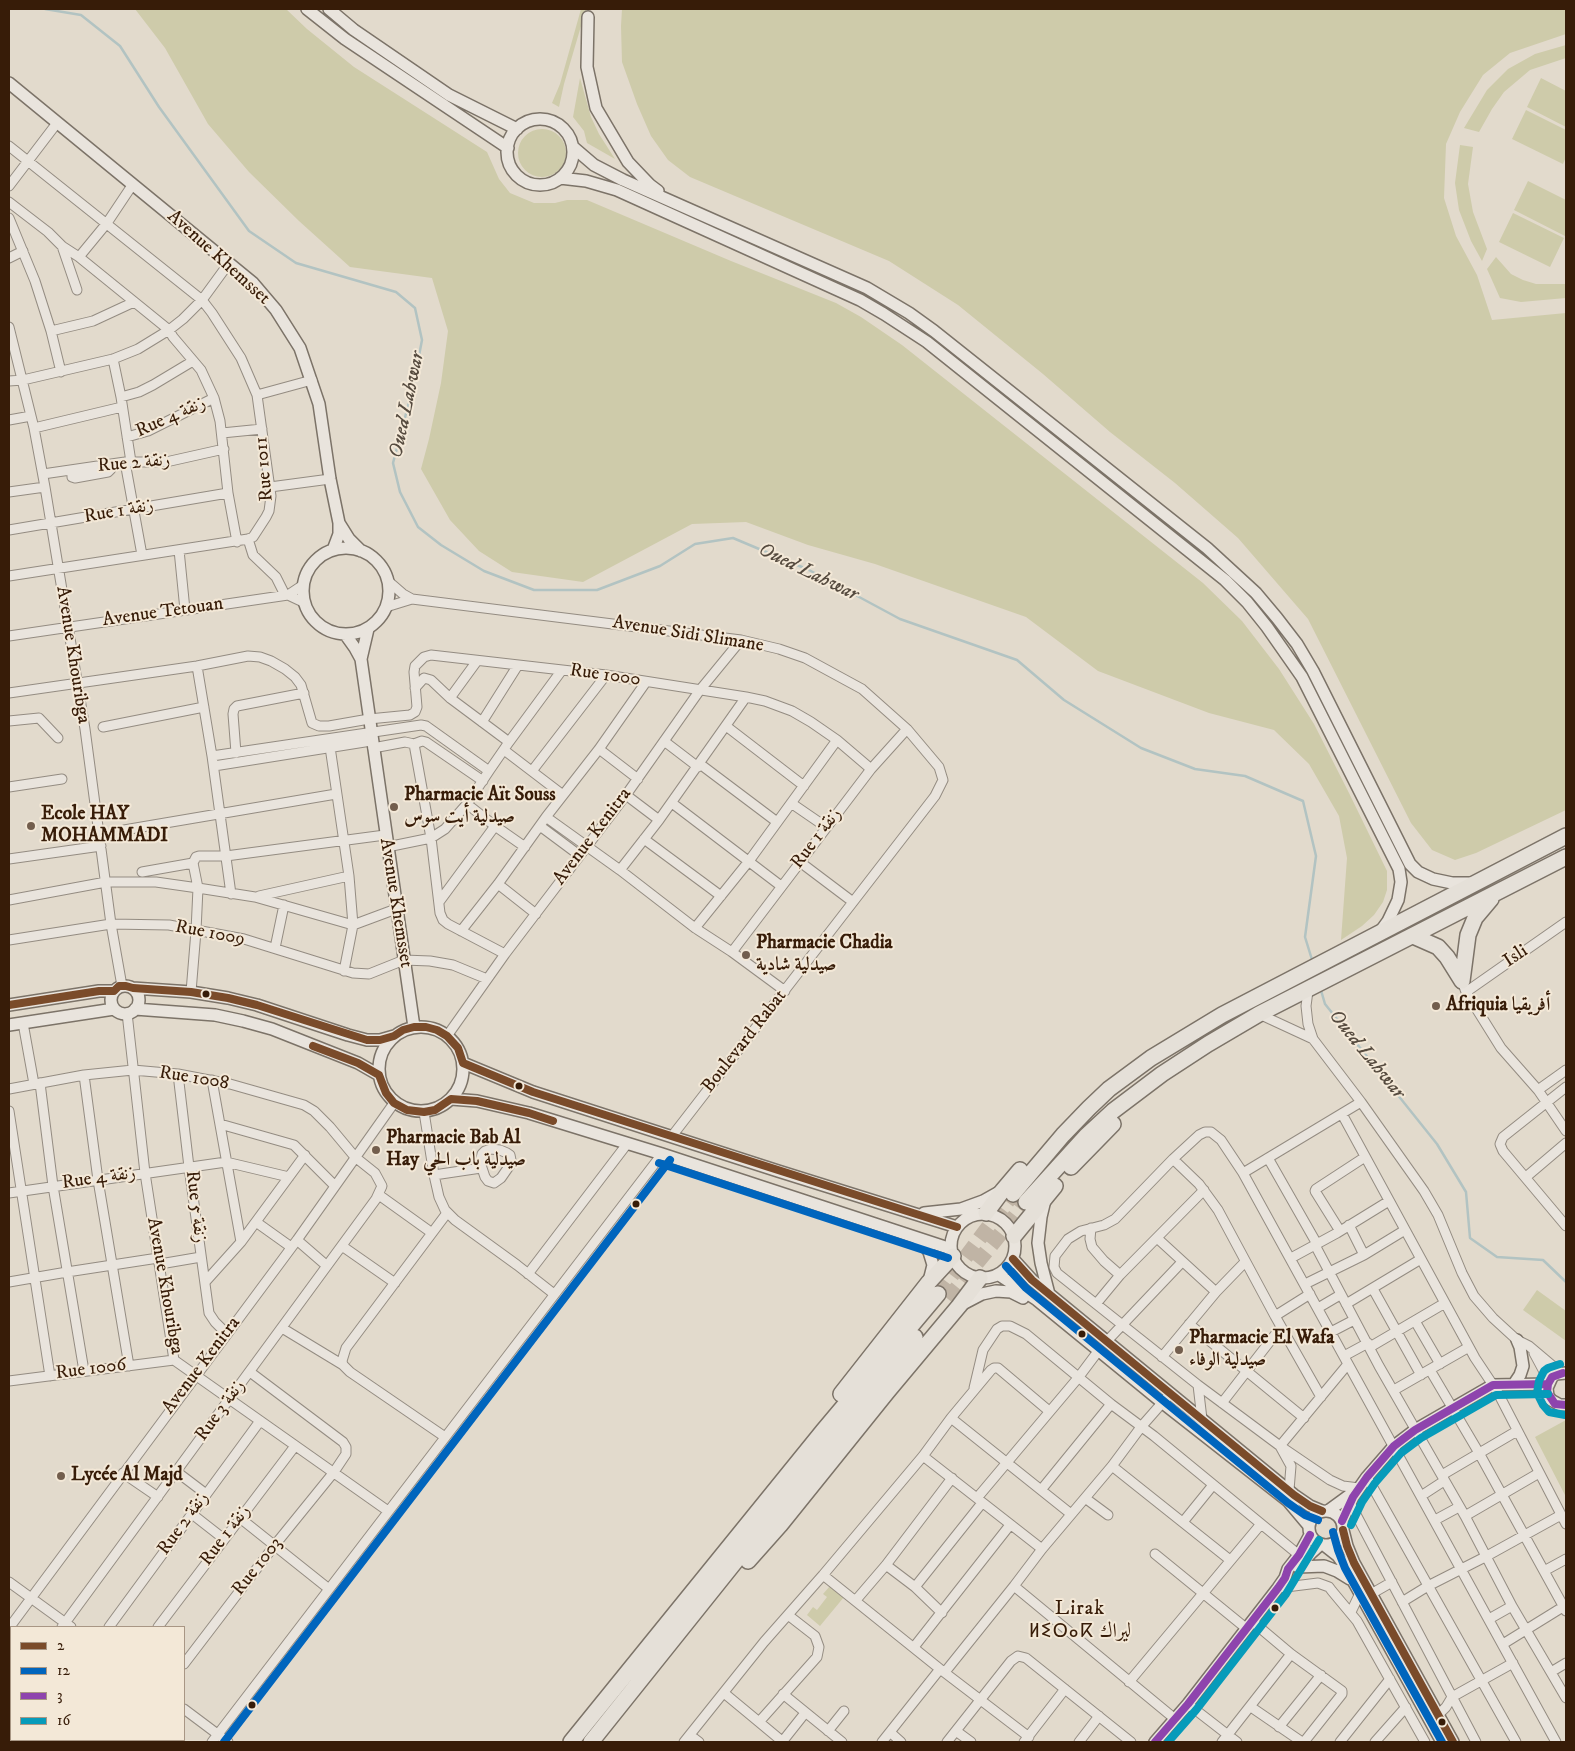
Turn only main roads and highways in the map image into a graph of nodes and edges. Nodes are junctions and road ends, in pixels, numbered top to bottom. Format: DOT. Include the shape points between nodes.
graph roads {
  1 [pos="1566,836"];
  2 [pos="1566,857"];
  3 [pos="1495,894"];
  4 [pos="1413,936"];
  5 [pos="1260,1014"];
  6 [pos="1026,1202"];
  7 [pos="986,1214"];
  8 [pos="1014,1236"];
  9 [pos="952,1252"];
  10 [pos="980,1278"];
  11 [pos="949,1300"];
  12 [pos="700,1583"];
  13 [pos="571,1742"];
  14 [pos="591,1742"];
  1 -- 7 [label="highway" via="1255,998 1240,1000 1160,1041 1072,1113"];
  2 -- 3 [label="highway"];
  3 -- 4 [label="highway"];
  3 -- 4 [label="highway" via="1475,918 1468,935 1464,987 1438,947"];
  4 -- 5 [label="highway"];
  5 -- 6 [label="highway" via="1162,1074 1113,1111"];
  5 -- 8 [label="highway" via="1248,1028 1188,1066 1118,1119 1076,1162"];
  9 -- 12 [label="highway" via="761,1496 703,1573"];
  10 -- 11 [label="highway"];
  11 -- 12 [label="highway" via="822,1431"];
  11 -- 14 [label="highway" via="887,1392 780,1525 724,1589 708,1596"];
  12 -- 13 [label="highway"];
}
